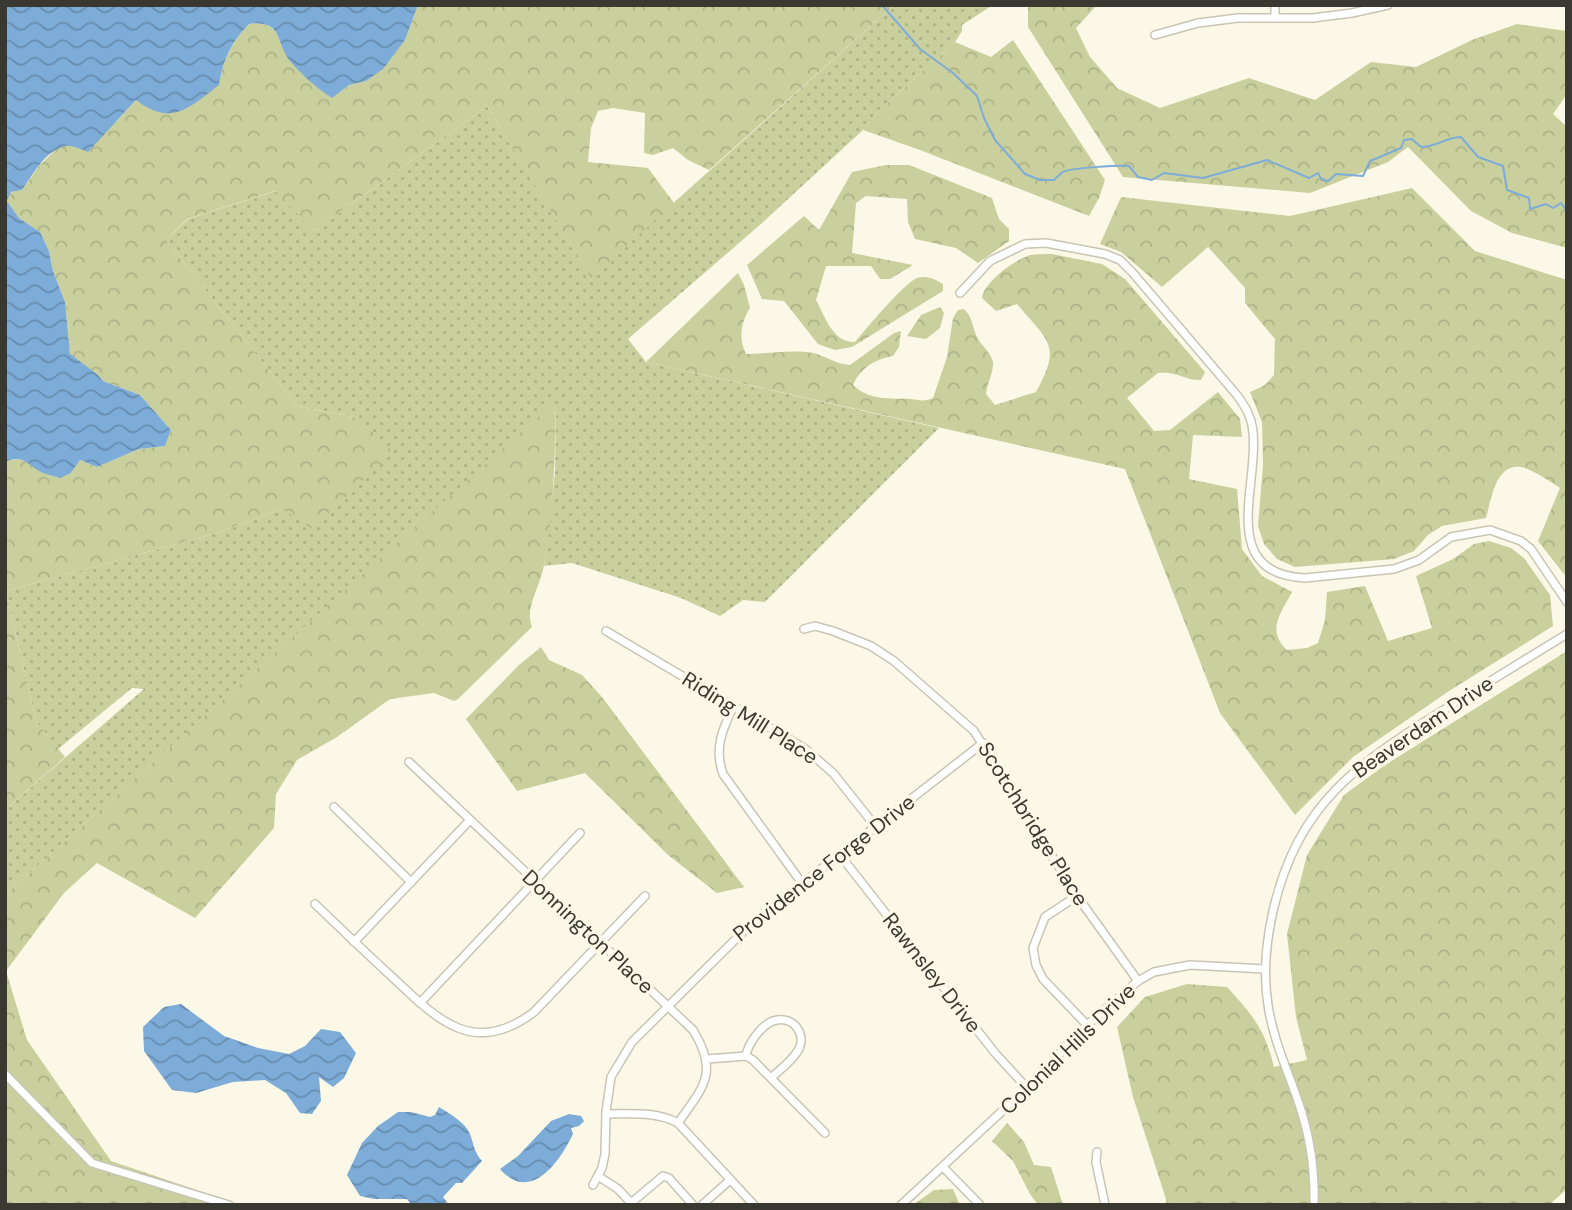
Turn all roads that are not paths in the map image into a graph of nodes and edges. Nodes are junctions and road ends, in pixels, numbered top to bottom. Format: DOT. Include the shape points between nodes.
graph roads {
  1 [pos="1275,5"];
  2 [pos="1388,5"];
  3 [pos="1352,9"];
  4 [pos="1275,18"];
  5 [pos="1156,35"];
  6 [pos="961,293"];
  7 [pos="1567,602"];
  8 [pos="804,629"];
  9 [pos="606,631"];
  10 [pos="1567,634"];
  11 [pos="734,706"];
  12 [pos="983,743"];
  13 [pos="409,762"];
  14 [pos="334,807"];
  15 [pos="470,820"];
  16 [pos="876,827"];
  17 [pos="580,834"];
  18 [pos="840,855"];
  19 [pos="534,881"];
  20 [pos="411,882"];
  21 [pos="801,882"];
  22 [pos="645,896"];
  23 [pos="1077,896"];
  24 [pos="315,904"];
  25 [pos="354,942"];
  26 [pos="599,942"];
  27 [pos="1265,969"];
  28 [pos="1138,981"];
  29 [pos="420,1003"];
  30 [pos="668,1008"];
  31 [pos="1087,1025"];
  32 [pos="746,1056"];
  33 [pos="708,1059"];
  34 [pos="5,1074"];
  35 [pos="772,1077"];
  36 [pos="1027,1088"];
  37 [pos="606,1114"];
  38 [pos="678,1123"];
  39 [pos="825,1133"];
  40 [pos="1097,1153"];
  41 [pos="943,1167"];
  42 [pos="598,1176"];
  43 [pos="730,1180"];
  44 [pos="593,1185"];
  45 [pos="632,1204"];
  46 [pos="229,1205"];
  47 [pos="693,1205"];
  48 [pos="702,1205"];
  49 [pos="754,1205"];
  50 [pos="901,1205"];
  51 [pos="980,1205"];
  52 [pos="1105,1205"];
  53 [pos="1314,1205"];
  1 -- 4 [label="street"];
  2 -- 3 [label="street"];
  3 -- 4 [label="street" via="1313,18"];
  4 -- 5 [label="street" via="1198,23"];
  6 -- 7 [label="street" via="990,261 1025,244 1086,249 1120,260 1250,415 1254,446 1248,534 1260,558 1277,572 1305,578 1394,569 1419,561 1451,537 1490,530 1531,549"];
  8 -- 12 [label="street, Scotchbridge Place" via="815,626 833,631 894,660"];
  9 -- 11 [label="street, Riding Mill Place"];
  10 -- 27 [label="street, Beaverdam Drive" via="1382,748 1347,777 1297,841 1279,885"];
  11 -- 16 [label="street, Riding Mill Place" via="818,758"];
  11 -- 21 [label="street" via="719,741 723,775"];
  12 -- 16 [label="street, Providence Forge Drive"];
  12 -- 23 [label="street, Scotchbridge Place"];
  13 -- 15 [label="street, Donnington Place"];
  14 -- 20 [label="street"];
  15 -- 19 [label="street, Donnington Place"];
  15 -- 20 [label="street"];
  16 -- 18 [label="street, Providence Forge Drive"];
  17 -- 19 [label="street"];
  18 -- 21 [label="street, Providence Forge Drive"];
  18 -- 36 [label="street, Rawnsley Drive"];
  19 -- 26 [label="street, Donnington Place"];
  19 -- 29 [label="street"];
  20 -- 25 [label="street"];
  21 -- 30 [label="street, Providence Forge Drive" via="734,938"];
  22 -- 26 [label="street"];
  23 -- 28 [label="street, Scotchbridge Place"];
  23 -- 31 [label="street" via="1045,917 1033,948 1043,979"];
  24 -- 25 [label="street"];
  25 -- 29 [label="street"];
  26 -- 29 [label="street" via="534,1012 506,1027 474,1032 457,1028"];
  26 -- 30 [label="street, Donnington Place"];
  27 -- 28 [label="street, Colonial Hills Drive" via="1189,965 1154,972"];
  27 -- 53 [label="street, Beaverdam Drive" via="1273,1032 1310,1141"];
  28 -- 31 [label="street, Colonial Hills Drive"];
  30 -- 33 [label="street, Donnington Place" via="693,1030"];
  30 -- 37 [label="street, Providence Forge Drive" via="620,1060 611,1077"];
  31 -- 36 [label="street, Colonial Hills Drive"];
  32 -- 33 [label="street"];
  32 -- 35 [label="street"];
  32 -- 35 [label="street" via="748,1046 771,1021 792,1023 800,1033 801,1045"];
  33 -- 38 [label="street" via="699,1094"];
  34 -- 46 [label="street" via="92,1163"];
  35 -- 39 [label="street"];
  36 -- 41 [label="street, Colonial Hills Drive"];
  37 -- 38 [label="street" via="654,1115"];
  37 -- 42 [label="street, Providence Forge Drive" via="605,1154"];
  38 -- 43 [label="street"];
  40 -- 52 [label="street"];
  41 -- 50 [label="street, Colonial Hills Drive"];
  41 -- 51 [label="street"];
  42 -- 44 [label="street, Providence Forge Drive"];
  42 -- 45 [label="street"];
  43 -- 48 [label="street"];
  43 -- 49 [label="street"];
  45 -- 47 [label="street" via="663,1176"];
}
